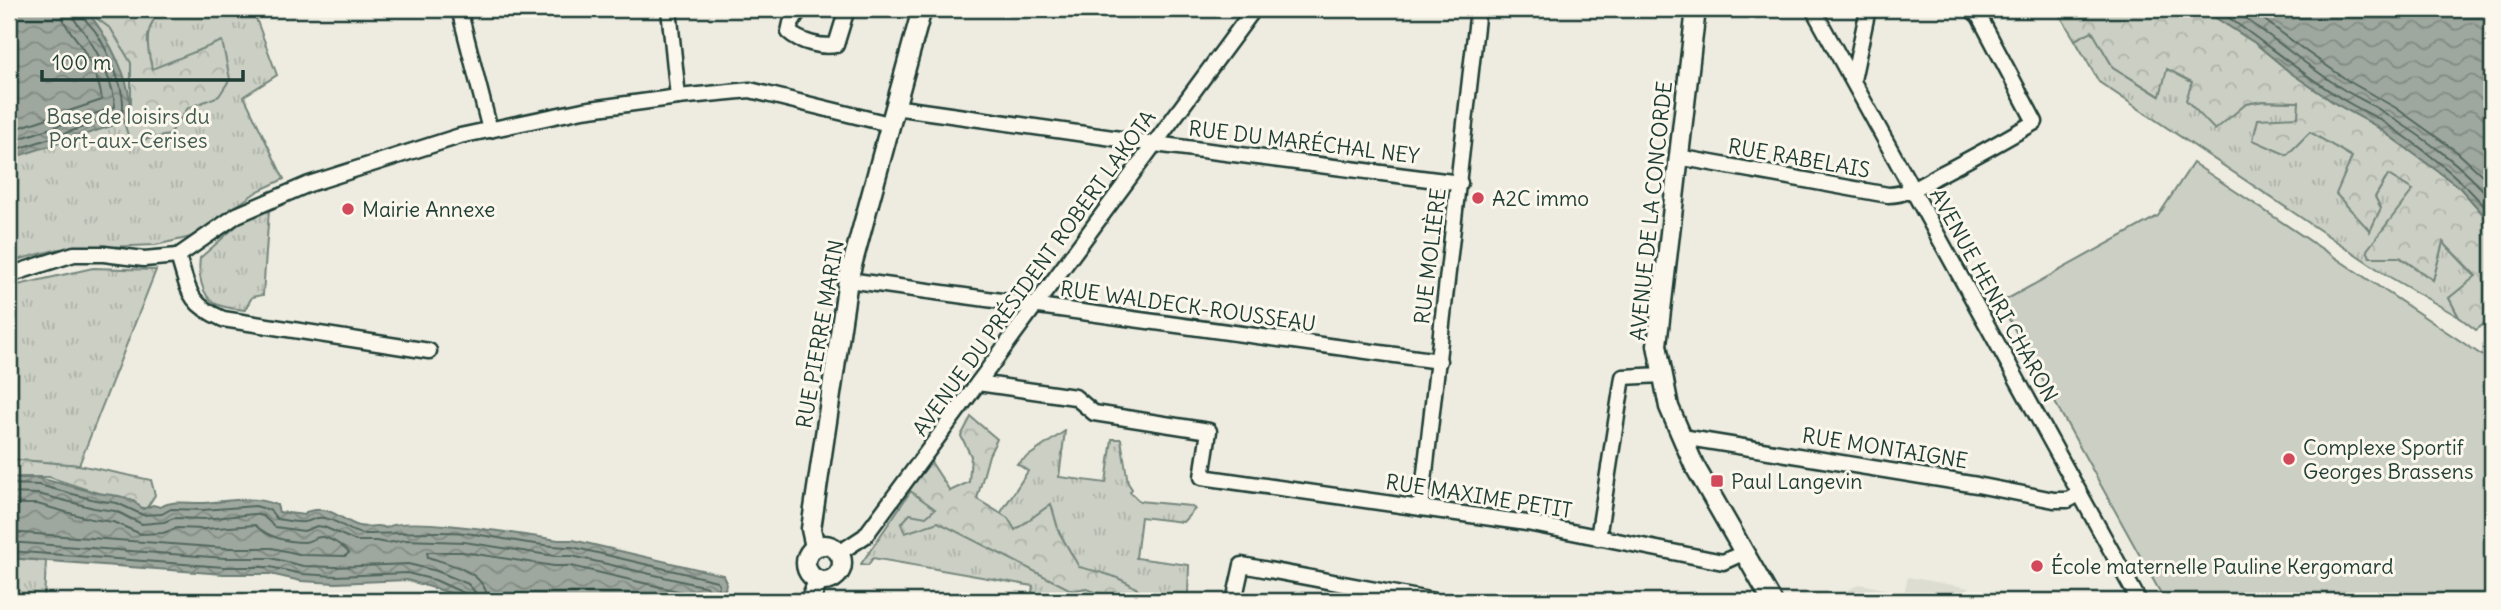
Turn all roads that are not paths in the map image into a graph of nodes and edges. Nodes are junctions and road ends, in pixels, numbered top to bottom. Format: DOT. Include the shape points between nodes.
graph roads {
  1 [pos="459,9"];
  2 [pos="668,9"];
  3 [pos="800,9"];
  4 [pos="847,9"];
  5 [pos="922,9"];
  6 [pos="1254,9"];
  7 [pos="1478,9"];
  8 [pos="1696,9"];
  9 [pos="1813,9"];
  10 [pos="1868,9"];
  11 [pos="1971,9"];
  12 [pos="1853,80"];
  13 [pos="678,97"];
  14 [pos="891,115"];
  15 [pos="490,130"];
  16 [pos="1155,144"];
  17 [pos="1678,157"];
  18 [pos="1460,183"];
  19 [pos="1912,189"];
  20 [pos="178,256"];
  21 [pos="9,275"];
  22 [pos="848,279"];
  23 [pos="1034,306"];
  24 [pos="429,351"];
  25 [pos="1438,362"];
  26 [pos="1662,375"];
  27 [pos="978,383"];
  28 [pos="1682,438"];
  29 [pos="2079,494"];
  30 [pos="1421,508"];
  31 [pos="1598,538"];
  32 [pos="815,547"];
  33 [pos="1745,552"];
  34 [pos="839,553"];
  35 [pos="818,581"];
  36 [pos="810,601"];
  37 [pos="1234,601"];
  38 [pos="1434,601"];
  39 [pos="1772,601"];
  40 [pos="2140,601"];
  1 -- 15 [label="street"];
  2 -- 13 [label="street"];
  3 -- 4 [label="street" via="789,32 827,47 836,46"];
  5 -- 14 [label="street, RUE PIERRE MARIN"];
  6 -- 16 [label="street, AVENUE DU PRÉSIDENT ROBERT LAKOTA"];
  7 -- 18 [label="street, RUE MOLIÈRE"];
  8 -- 17 [label="street, AVENUE DE LA CONCORDE"];
  9 -- 12 [label="street, AVENUE HENRI CHARON"];
  10 -- 12 [label="street"];
  11 -- 19 [label="street" via="1979,16 2035,122"];
  12 -- 19 [label="street, AVENUE HENRI CHARON"];
  13 -- 14 [label="street, RUE DU MARÉCHAL NEY" via="750,90"];
  13 -- 15 [label="street, RUE DU MARÉCHAL NEY" via="583,110"];
  14 -- 16 [label="street, RUE DU MARÉCHAL NEY"];
  14 -- 22 [label="street, RUE PIERRE MARIN"];
  15 -- 20 [label="street, RUE DU MARÉCHAL NEY" via="309,184 237,215"];
  16 -- 18 [label="street, RUE DU MARÉCHAL NEY"];
  16 -- 23 [label="street, AVENUE DU PRÉSIDENT ROBERT LAKOTA"];
  17 -- 19 [label="street, RUE RABELAIS" via="1888,195"];
  17 -- 26 [label="street, AVENUE DE LA CONCORDE" via="1657,345"];
  18 -- 25 [label="street, RUE MOLIÈRE"];
  19 -- 29 [label="street, AVENUE HENRI CHARON"];
  20 -- 21 [label="street" via="144,259 74,254"];
  20 -- 24 [label="street" via="191,296 204,311 223,319"];
  22 -- 23 [label="street, RUE WALDECK-ROUSSEAU"];
  22 -- 32 [label="street, RUE PIERRE MARIN" via="811,528"];
  23 -- 25 [label="street, RUE WALDECK-ROUSSEAU"];
  23 -- 27 [label="street, AVENUE DU PRÉSIDENT ROBERT LAKOTA"];
  25 -- 30 [label="street, RUE MOLIÈRE"];
  26 -- 28 [label="street, AVENUE DE LA CONCORDE"];
  26 -- 31 [label="street" via="1623,377"];
  27 -- 30 [label="street, RUE MAXIME PETIT" via="1075,397 1094,413 1209,431 1202,477"];
  27 -- 34 [label="street, AVENUE DU PRÉSIDENT ROBERT LAKOTA" via="865,536"];
  28 -- 29 [label="street, RUE MONTAIGNE" via="2054,500"];
  28 -- 33 [label="street, AVENUE DE LA CONCORDE"];
  29 -- 40 [label="street, AVENUE HENRI CHARON"];
  30 -- 31 [label="street, RUE MAXIME PETIT"];
  31 -- 33 [label="street, RUE MAXIME PETIT" via="1723,562"];
  32 -- 34 [label="street" via="830,546"];
  32 -- 35 [label="street" via="806,562"];
  33 -- 39 [label="street, AVENUE DE LA CONCORDE"];
  34 -- 35 [label="street" via="839,574 830,581"];
  35 -- 36 [label="street"];
  37 -- 38 [label="street" via="1242,565"];
}
